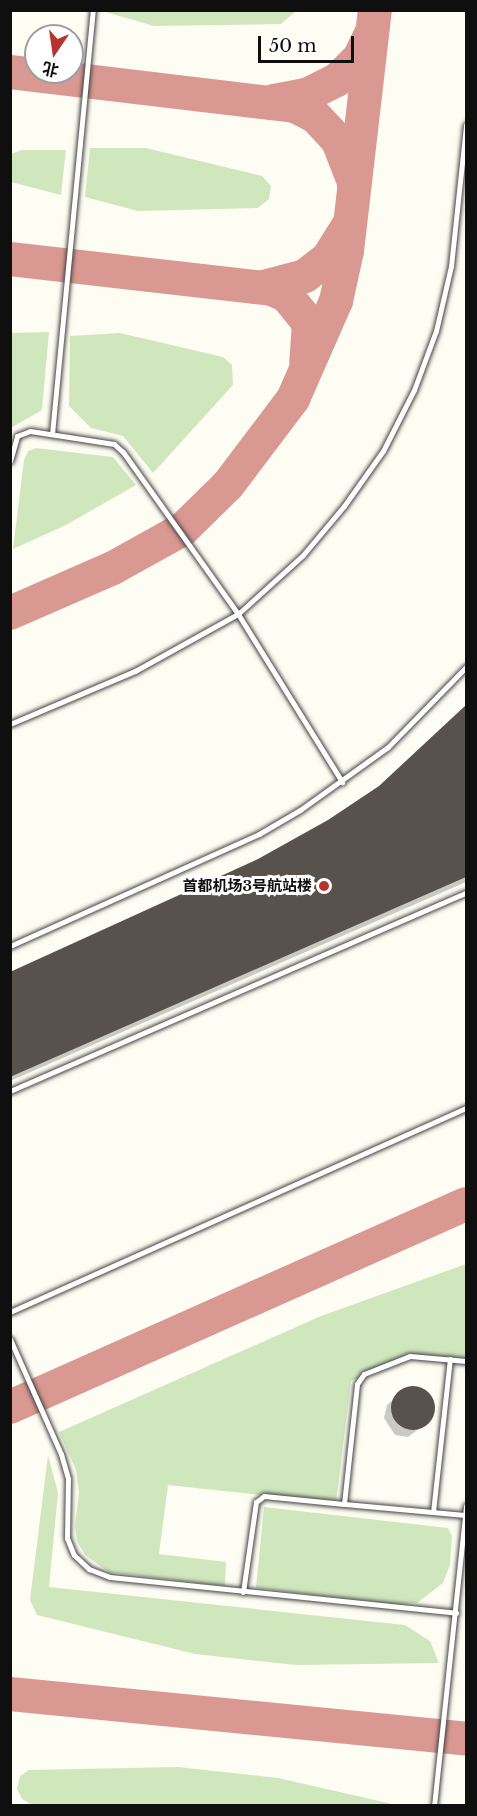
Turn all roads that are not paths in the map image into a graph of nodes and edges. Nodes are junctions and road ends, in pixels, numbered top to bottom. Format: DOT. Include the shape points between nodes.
graph roads {
  1 [pos="93,10"];
  2 [pos="466,125"];
  3 [pos="52,434"];
  4 [pos="10,461"];
  5 [pos="238,614"];
  6 [pos="466,667"];
  7 [pos="10,724"];
  8 [pos="342,782"];
  9 [pos="466,893"];
  10 [pos="10,946"];
  11 [pos="10,1091"];
  12 [pos="466,1108"];
  13 [pos="10,1312"];
  14 [pos="10,1339"];
  15 [pos="450,1359"];
  16 [pos="466,1361"];
  17 [pos="344,1504"];
  18 [pos="466,1506"];
  19 [pos="433,1512"];
  20 [pos="465,1515"];
  21 [pos="243,1592"];
  22 [pos="456,1613"];
  23 [pos="434,1806"];
  1 -- 3 [label="lane"];
  2 -- 5 [label="lane" via="451,266 436,331 414,390 383,451 344,506 303,555"];
  3 -- 4 [label="lane" via="30,431 17,436"];
  3 -- 5 [label="lane" via="114,444 123,452"];
  5 -- 7 [label="lane" via="135,671"];
  5 -- 8 [label="lane"];
  6 -- 8 [label="lane" via="411,726"];
  8 -- 10 [label="lane" via="259,834"];
  9 -- 11 [label="lane"];
  12 -- 13 [label="lane"];
  14 -- 21 [label="lane" via="66,1467 67,1538 75,1555 89,1569 110,1577"];
  15 -- 16 [label="lane"];
  15 -- 17 [label="lane" via="398,1359 364,1374 357,1384"];
  15 -- 19 [label="lane"];
  17 -- 19 [label="lane"];
  17 -- 21 [label="lane" via="264,1496 256,1502"];
  18 -- 20 [label="lane"];
  19 -- 20 [label="lane"];
  20 -- 22 [label="lane"];
  21 -- 22 [label="lane"];
  22 -- 23 [label="lane"];
}
